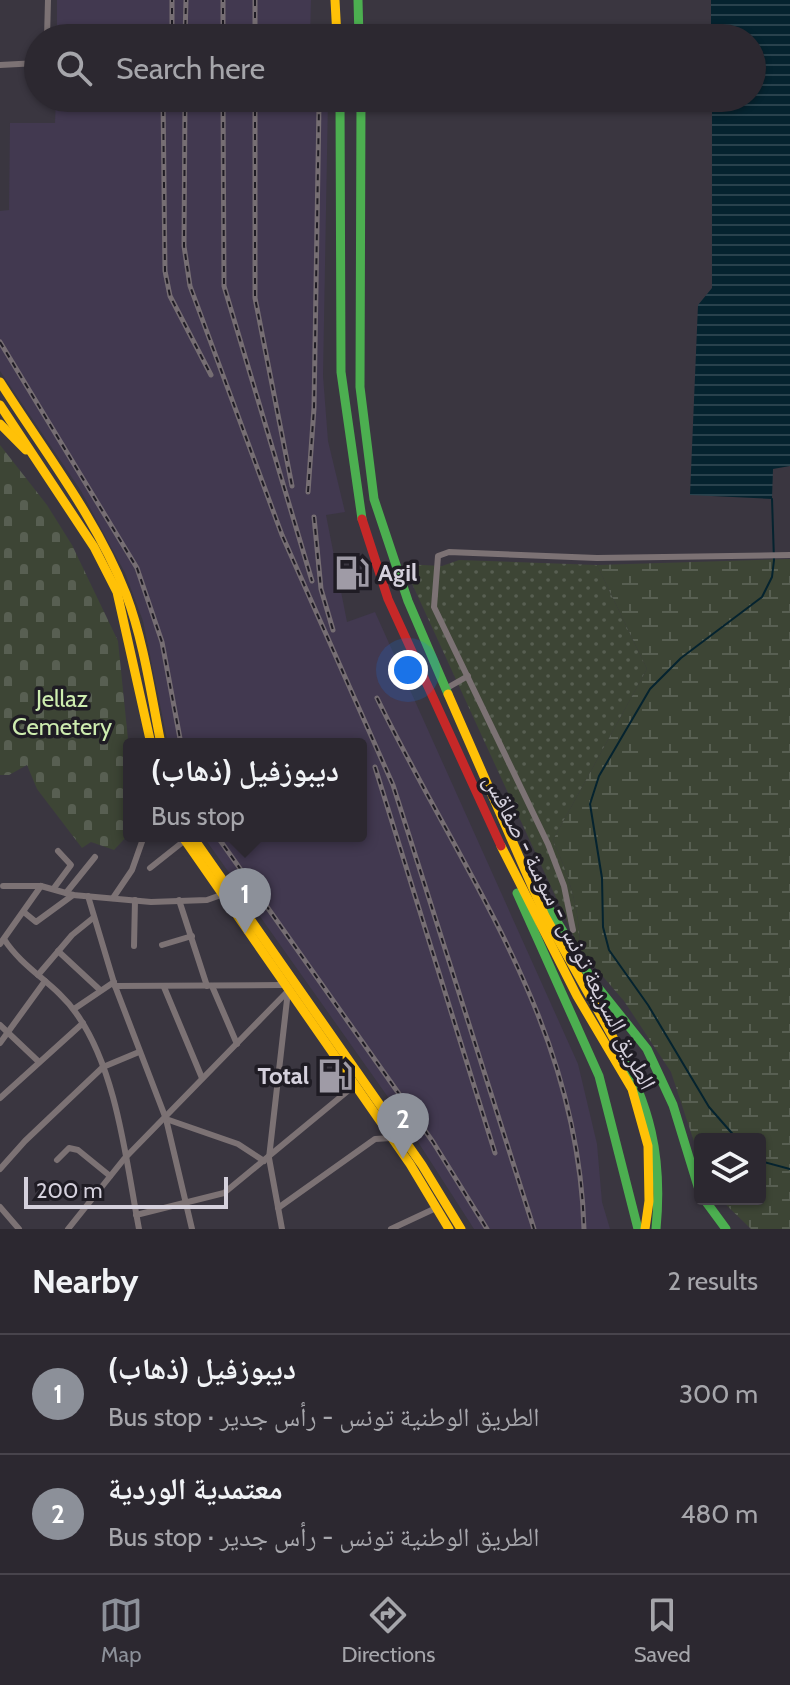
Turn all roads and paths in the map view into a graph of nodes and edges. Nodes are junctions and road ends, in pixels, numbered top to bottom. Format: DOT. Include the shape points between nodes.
graph roads {
  1 [pos="48,0"];
  2 [pos="335,0"];
  3 [pos="358,0"];
  4 [pos="47,24"];
  5 [pos="336,24"];
  6 [pos="359,24"];
  7 [pos="24,64"];
  8 [pos="0,65"];
  9 [pos="340,112"];
  10 [pos="361,112"];
  11 [pos="0,382"];
  12 [pos="0,405"];
  13 [pos="0,424"];
  14 [pos="42,466"];
  15 [pos="786,555"];
  16 [pos="468,676"];
  17 [pos="447,688"];
  18 [pos="150,738"];
  19 [pos="160,738"];
  20 [pos="142,842"];
  21 [pos="181,842"];
  22 [pos="188,842"];
  23 [pos="189,842"];
  24 [pos="58,851"];
  25 [pos="95,857"];
  26 [pos="150,868"];
  27 [pos="515,877"];
  28 [pos="529,877"];
  29 [pos="3,886"];
  30 [pos="41,886"];
  31 [pos="54,888"];
  32 [pos="70,894"];
  33 [pos="221,895"];
  34 [pos="88,896"];
  35 [pos="113,898"];
  36 [pos="135,900"];
  37 [pos="179,900"];
  38 [pos="25,913"];
  39 [pos="93,918"];
  40 [pos="573,930"];
  41 [pos="192,936"];
  42 [pos="2,942"];
  43 [pos="162,945"];
  44 [pos="134,946"];
  45 [pos="58,951"];
  46 [pos="38,975"];
  47 [pos="45,981"];
  48 [pos="114,984"];
  49 [pos="209,986"];
  50 [pos="164,987"];
  51 [pos="289,987"];
  52 [pos="100,990"];
  53 [pos="74,1009"];
  54 [pos="83,1023"];
  55 [pos="0,1025"];
  56 [pos="8,1031"];
  57 [pos="0,1043"];
  58 [pos="237,1044"];
  59 [pos="139,1052"];
  60 [pos="39,1062"];
  61 [pos="103,1067"];
  62 [pos="202,1078"];
  63 [pos="355,1085"];
  64 [pos="0,1098"];
  65 [pos="165,1118"];
  66 [pos="391,1138"];
  67 [pos="124,1159"];
  68 [pos="57,1160"];
  69 [pos="266,1160"];
  70 [pos="0,1169"];
  71 [pos="694,1173"];
  72 [pos="110,1176"];
  73 [pos="186,1203"];
  74 [pos="442,1205"];
  75 [pos="708,1205"];
  76 [pos="0,1207"];
  77 [pos="278,1208"];
  78 [pos="136,1215"];
  79 [pos="19,1229"];
  80 [pos="68,1229"];
  81 [pos="139,1229"];
  82 [pos="192,1229"];
  83 [pos="282,1229"];
  84 [pos="391,1229"];
  85 [pos="449,1229"];
  86 [pos="461,1229"];
  87 [pos="638,1229"];
  88 [pos="645,1229"];
  89 [pos="656,1229"];
  90 [pos="729,1229"];
  1 -- 4 [label="street"];
  2 -- 5 [label="main road"];
  3 -- 6 [label="main road"];
  7 -- 8 [label="street"];
  9 -- 27 [label="main road, الطريق السريعة تونس - سوسة - صفاقس" via="341,372 359,510 388,599"];
  10 -- 17 [label="main road" via="358,327 368,469 397,572"];
  11 -- 19 [label="main road" via="95,533 125,592"];
  12 -- 14 [label="main road"];
  13 -- 14 [label="main road"];
  14 -- 18 [label="main road" via="117,592"];
  15 -- 16 [label="street" via="597,558 441,553 432,602"];
  16 -- 17 [label="street"];
  16 -- 40 [label="street" via="548,844"];
  17 -- 28 [label="main road"];
  20 -- 35 [label="street" via="132,870"];
  21 -- 26 [label="street"];
  22 -- 33 [label="main road"];
  23 -- 51 [label="main road"];
  24 -- 31 [label="street" via="71,865"];
  25 -- 32 [label="street"];
  27 -- 87 [label="main road" via="528,920 599,1076"];
  27 -- 88 [label="main road, الطريق السريعة تونس - سوسة - صفاقس" via="632,1089 644,1125 649,1174"];
  28 -- 71 [label="main road" via="592,980 647,1049 673,1105"];
  28 -- 89 [label="main road, الطريق السريعة تونس - سوسة - صفاقس" via="566,960 641,1086 660,1169"];
  29 -- 30 [label="street"];
  30 -- 31 [label="street"];
  30 -- 38 [label="street"];
  31 -- 32 [label="street"];
  32 -- 34 [label="street"];
  32 -- 38 [label="street" via="36,922"];
  33 -- 37 [label="street"];
  33 -- 51 [label="main road"];
  34 -- 35 [label="street"];
  34 -- 39 [label="street"];
  35 -- 36 [label="street"];
  36 -- 37 [label="street"];
  36 -- 44 [label="street"];
  37 -- 41 [label="street"];
  38 -- 42 [label="street"];
  39 -- 45 [label="street"];
  39 -- 48 [label="street"];
  41 -- 43 [label="street"];
  41 -- 49 [label="street"];
  42 -- 46 [label="street"];
  45 -- 46 [label="street"];
  45 -- 52 [label="street"];
  46 -- 47 [label="street"];
  47 -- 53 [label="street"];
  47 -- 56 [label="street"];
  48 -- 50 [label="street"];
  48 -- 52 [label="street"];
  48 -- 59 [label="street"];
  49 -- 50 [label="street"];
  49 -- 51 [label="street"];
  49 -- 58 [label="street"];
  50 -- 62 [label="street"];
  51 -- 58 [label="street"];
  51 -- 63 [label="main road"];
  51 -- 69 [label="street"];
  51 -- 74 [label="main road"];
  52 -- 53 [label="street"];
  53 -- 54 [label="street"];
  54 -- 60 [label="street"];
  54 -- 61 [label="street"];
  55 -- 56 [label="street"];
  56 -- 57 [label="street"];
  56 -- 60 [label="street"];
  58 -- 62 [label="street"];
  59 -- 61 [label="street"];
  59 -- 65 [label="street"];
  60 -- 64 [label="street"];
  61 -- 67 [label="street"];
  61 -- 70 [label="street"];
  62 -- 65 [label="street"];
  63 -- 66 [label="main road"];
  63 -- 69 [label="street"];
  65 -- 67 [label="street"];
  65 -- 69 [label="street" via="238,1144"];
  65 -- 73 [label="street"];
  66 -- 74 [label="main road"];
  66 -- 77 [label="street" via="375,1139"];
  67 -- 72 [label="street"];
  67 -- 78 [label="street"];
  68 -- 72 [label="street" via="69,1148 78,1150"];
  69 -- 73 [label="street" via="224,1193"];
  69 -- 77 [label="street"];
  72 -- 80 [label="street"];
  73 -- 78 [label="street"];
  73 -- 82 [label="street"];
  74 -- 84 [label="street"];
  74 -- 85 [label="main road"];
  74 -- 86 [label="main road"];
  75 -- 90 [label="main road"];
  76 -- 79 [label="street"];
  77 -- 83 [label="street"];
  78 -- 81 [label="street"];
}
